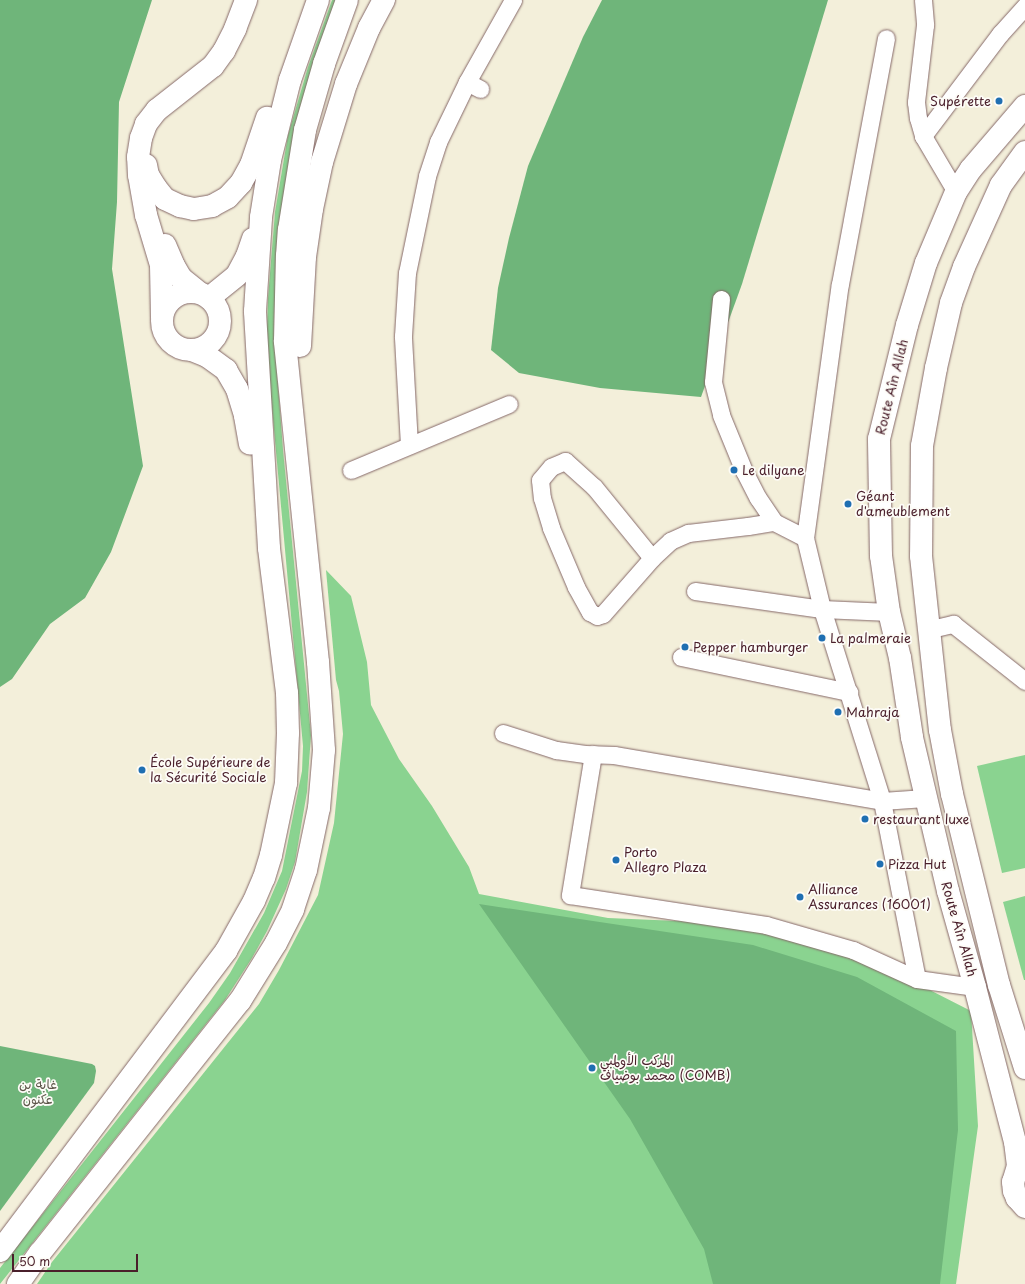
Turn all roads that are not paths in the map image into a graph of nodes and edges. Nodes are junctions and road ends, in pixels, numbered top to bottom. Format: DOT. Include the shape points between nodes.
graph roads {
  1 [pos="246,0"];
  2 [pos="318,0"];
  3 [pos="347,0"];
  4 [pos="384,0"];
  5 [pos="513,0"];
  6 [pos="923,0"];
  7 [pos="1025,6"];
  8 [pos="307,29"];
  9 [pos="886,38"];
  10 [pos="1025,106"];
  11 [pos="146,124"];
  12 [pos="923,136"];
  13 [pos="1025,152"];
  14 [pos="956,192"];
  15 [pos="145,201"];
  16 [pos="261,217"];
  17 [pos="203,295"];
  18 [pos="721,299"];
  19 [pos="162,317"];
  20 [pos="192,350"];
  21 [pos="509,404"];
  22 [pos="409,445"];
  23 [pos="298,463"];
  24 [pos="351,470"];
  25 [pos="774,522"];
  26 [pos="805,538"];
  27 [pos="269,548"];
  28 [pos="652,558"];
  29 [pos="695,591"];
  30 [pos="822,609"];
  31 [pos="889,612"];
  32 [pos="931,629"];
  33 [pos="681,657"];
  34 [pos="1025,681"];
  35 [pos="849,692"];
  36 [pos="503,733"];
  37 [pos="593,754"];
  38 [pos="925,798"];
  39 [pos="882,801"];
  40 [pos="916,979"];
  41 [pos="975,987"];
  42 [pos="1025,1068"];
  43 [pos="1022,1163"];
  44 [pos="1025,1207"];
  45 [pos="1,1249"];
  46 [pos="18,1284"];
  1 -- 11 [label="main road" via="235,29 213,66 167,101"];
  2 -- 8 [label="main road"];
  3 -- 23 [label="main road" via="324,64 305,130 289,230 285,341"];
  4 -- 23 [label="main road" via="369,28 339,104 322,162 314,203 305,257 300,320"];
  5 -- 22 [label="street" via="473,85 438,142 427,176 407,273 403,336"];
  6 -- 12 [label="street" via="925,25 916,102"];
  7 -- 12 [label="street" via="1000,34"];
  8 -- 11 [label="main road" via="277,90 251,165 241,183 228,197 212,206 194,210 165,199 148,175 144,147"];
  8 -- 16 [label="main road" via="270,160"];
  9 -- 26 [label="street" via="840,284"];
  10 -- 14 [label="main road, Route Aîn Allah" via="971,169"];
  11 -- 15 [label="main road" via="140,138 138,157"];
  12 -- 14 [label="street"];
  13 -- 32 [label="main road, Route Aîn Allah" via="1001,185 964,267 951,303 936,368 922,446 921,556"];
  14 -- 31 [label="main road, Route Aîn Allah" via="926,263 907,325 879,439 881,556"];
  15 -- 17 [label="main road" via="154,213 181,278"];
  15 -- 19 [label="main road" via="146,215 161,265"];
  16 -- 17 [label="main road" via="237,275"];
  16 -- 27 [label="main road" via="255,311"];
  17 -- 19 [label="main road" via="188,292 174,297 165,308"];
  17 -- 20 [label="main road" via="219,312 219,330 209,344"];
  18 -- 25 [label="street" via="712,382 721,415 744,471"];
  19 -- 20 [label="main road" via="166,337 173,344"];
  20 -- 27 [label="main road" via="219,363 237,389 245,416"];
  21 -- 22 [label="street"];
  22 -- 24 [label="street"];
  23 -- 46 [label="main road" via="324,750 322,789 315,831 300,890 276,943 230,1016"];
  25 -- 26 [label="street"];
  25 -- 28 [label="street" via="688,533 670,542"];
  26 -- 30 [label="street"];
  27 -- 45 [label="main road" via="287,693 288,732 284,798 264,878 239,929 216,966"];
  28 -- 28 [label="street" via="594,487 565,461 551,467 540,480 542,498 551,528 576,587 590,612 597,616 603,614"];
  29 -- 30 [label="street"];
  30 -- 31 [label="street"];
  30 -- 35 [label="street"];
  31 -- 38 [label="main road, Route Aîn Allah" via="900,658 912,737"];
  32 -- 34 [label="street" via="953,624"];
  32 -- 42 [label="main road, Route Aîn Allah" via="940,730 952,794 999,985"];
  33 -- 35 [label="street"];
  35 -- 39 [label="street"];
  36 -- 37 [label="street" via="556,750"];
  37 -- 39 [label="street" via="639,759"];
  37 -- 40 [label="street" via="570,895 766,925 853,950"];
  38 -- 39 [label="street"];
  38 -- 41 [label="main road, Route Aîn Allah"];
  39 -- 40 [label="street"];
  40 -- 41 [label="street"];
  41 -- 43 [label="main road, Route Aîn Allah"];
  43 -- 44 [label="main road, Route Aîn Allah" via="1014,1174 1014,1191"];
}
